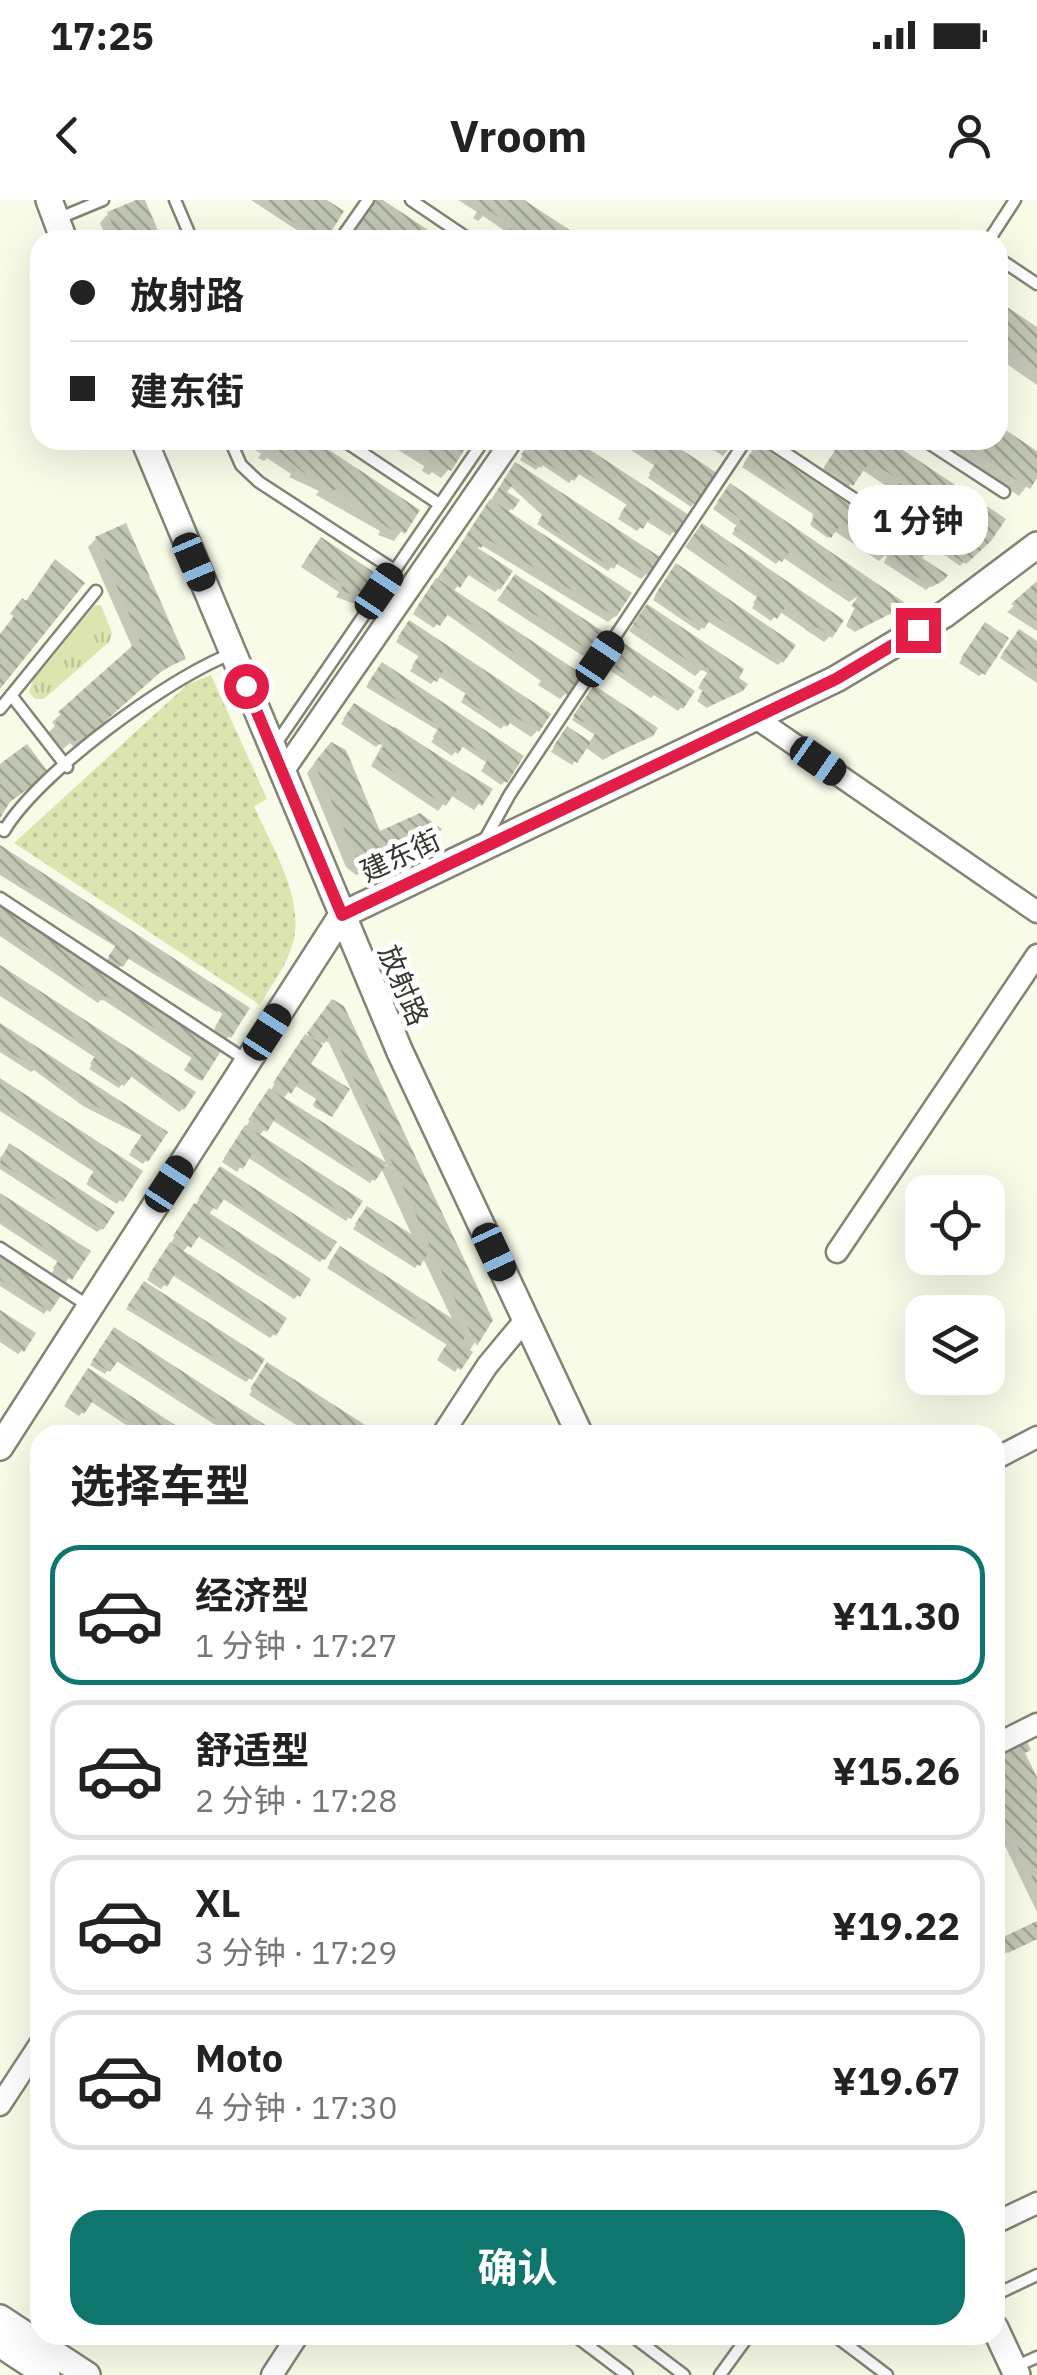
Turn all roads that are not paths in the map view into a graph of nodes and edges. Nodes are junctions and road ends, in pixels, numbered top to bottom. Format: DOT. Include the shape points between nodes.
graph roads {
  1 [pos="102,200"];
  2 [pos="175,200"];
  3 [pos="368,200"];
  4 [pos="410,200"];
  5 [pos="1015,200"];
  6 [pos="56,220"];
  7 [pos="188,230"];
  8 [pos="347,230"];
  9 [pos="455,230"];
  10 [pos="995,230"];
  11 [pos="1008,265"];
  12 [pos="1037,284"];
  13 [pos="148,450"];
  14 [pos="235,450"];
  15 [pos="357,450"];
  16 [pos="477,450"];
  17 [pos="505,450"];
  18 [pos="739,450"];
  19 [pos="781,450"];
  20 [pos="939,450"];
  21 [pos="1004,492"];
  22 [pos="439,504"];
  23 [pos="1037,545"];
  24 [pos="925,546"];
  25 [pos="394,570"];
  26 [pos="96,591"];
  27 [pos="232,654"];
  28 [pos="11,695"];
  29 [pos="0,709"];
  30 [pos="756,718"];
  31 [pos="272,749"];
  32 [pos="67,767"];
  33 [pos="282,773"];
  34 [pos="0,828"];
  35 [pos="478,851"];
  36 [pos="0,898"];
  37 [pos="1037,912"];
  38 [pos="342,915"];
  39 [pos="1037,956"];
  40 [pos="248,1061"];
  41 [pos="0,1248"];
  42 [pos="837,1252"];
  43 [pos="90,1307"];
  44 [pos="526,1319"];
  45 [pos="449,1425"];
  46 [pos="575,1425"];
  47 [pos="1037,1437"];
  48 [pos="0,1447"];
  49 [pos="1005,1454"];
  50 [pos="1037,1724"];
  51 [pos="1005,1740"];
  52 [pos="30,2059"];
  53 [pos="0,2105"];
  54 [pos="1037,2203"];
  55 [pos="1005,2217"];
  56 [pos="1037,2275"];
  57 [pos="1005,2290"];
  58 [pos="0,2318"];
  59 [pos="30,2338"];
  60 [pos="0,2344"];
  61 [pos="41,2345"];
  62 [pos="292,2345"];
  63 [pos="587,2345"];
  64 [pos="644,2345"];
  65 [pos="742,2345"];
  66 [pos="847,2345"];
  67 [pos="1003,2345"];
  68 [pos="1037,2357"];
  69 [pos="1015,2372"];
  70 [pos="47,2375"];
  71 [pos="87,2375"];
  72 [pos="272,2375"];
  73 [pos="627,2375"];
  74 [pos="684,2375"];
  75 [pos="720,2375"];
  76 [pos="886,2375"];
  1 -- 6 [label="lane"];
  2 -- 7 [label="lane"];
  3 -- 8 [label="lane"];
  4 -- 9 [label="lane"];
  5 -- 10 [label="lane"];
  11 -- 12 [label="lane"];
  13 -- 27 [label="street, 放射路"];
  14 -- 25 [label="lane" via="260,482"];
  15 -- 22 [label="lane"];
  16 -- 22 [label="lane"];
  17 -- 33 [label="street"];
  18 -- 35 [label="lane"];
  19 -- 24 [label="lane"];
  20 -- 21 [label="lane"];
  22 -- 25 [label="lane"];
  23 -- 30 [label="street, 建东街" via="944,614"];
  25 -- 31 [label="lane"];
  26 -- 28 [label="lane"];
  27 -- 31 [label="street, 放射路"];
  27 -- 32 [label="lane" via="177,678"];
  28 -- 29 [label="lane"];
  28 -- 32 [label="lane"];
  30 -- 35 [label="street, 建东街"];
  30 -- 37 [label="street"];
  31 -- 33 [label="street, 放射路"];
  32 -- 34 [label="lane"];
  33 -- 38 [label="street, 放射路"];
  35 -- 38 [label="street, 建东街"];
  36 -- 40 [label="lane"];
  38 -- 40 [label="street, 建东街"];
  38 -- 44 [label="street, 放射路"];
  39 -- 42 [label="street"];
  40 -- 43 [label="street, 建东街"];
  41 -- 43 [label="lane"];
  43 -- 48 [label="street, 建东街"];
  44 -- 45 [label="street"];
  44 -- 46 [label="street, 放射路"];
  47 -- 49 [label="street"];
  50 -- 51 [label="street"];
  52 -- 53 [label="street"];
  54 -- 55 [label="street"];
  56 -- 57 [label="lane"];
  58 -- 59 [label="street"];
  60 -- 70 [label="street"];
  61 -- 71 [label="street"];
  62 -- 72 [label="street"];
  63 -- 73 [label="lane"];
  64 -- 74 [label="lane"];
  65 -- 75 [label="lane"];
  66 -- 76 [label="lane"];
  67 -- 69 [label="street"];
  68 -- 69 [label="lane"];
}
